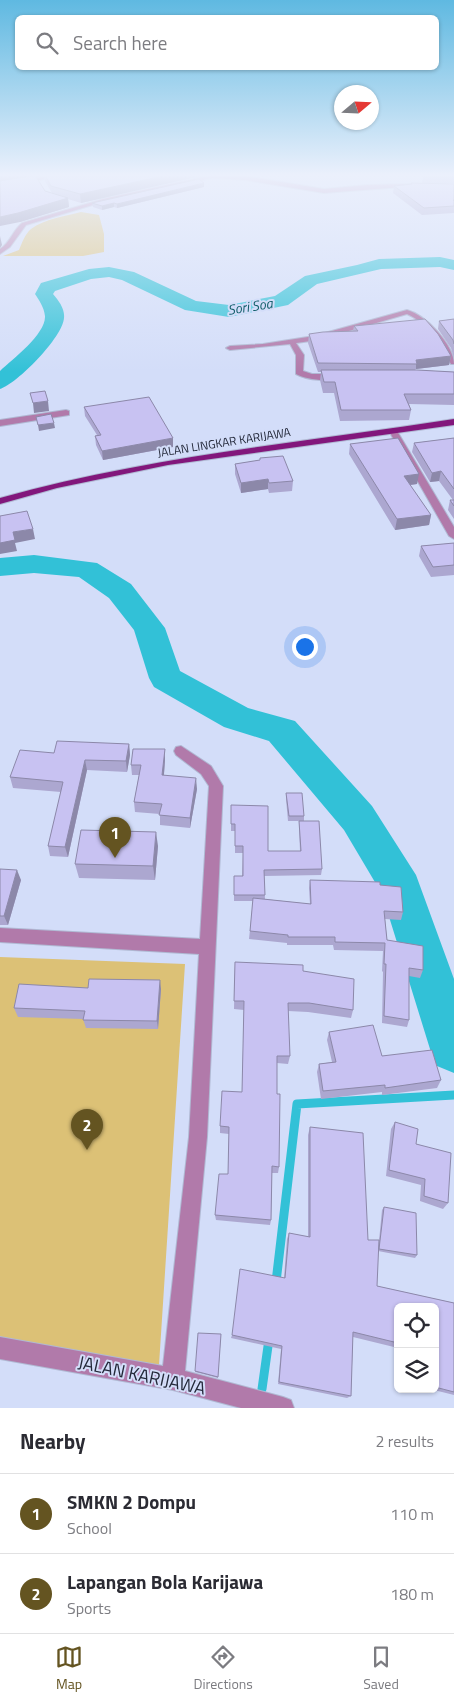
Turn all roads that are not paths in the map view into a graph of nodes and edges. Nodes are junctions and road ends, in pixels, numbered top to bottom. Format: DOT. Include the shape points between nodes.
graph roads {
  1 [pos="12,241"];
  2 [pos="0,252"];
  3 [pos="292,342"];
  4 [pos="454,344"];
  5 [pos="443,346"];
  6 [pos="230,348"];
  7 [pos="454,362"];
  8 [pos="349,377"];
  9 [pos="66,413"];
  10 [pos="454,422"];
  11 [pos="0,423"];
  12 [pos="394,431"];
  13 [pos="0,501"];
  14 [pos="454,536"];
  15 [pos="181,751"];
  16 [pos="0,935"];
  17 [pos="207,947"];
  18 [pos="0,1348"];
  19 [pos="173,1379"];
  20 [pos="283,1408"];
  1 -- 2 [label="street" via="9,248"];
  3 -- 5 [label="street" via="333,334 407,312 425,323"];
  3 -- 6 [label="street"];
  3 -- 8 [label="street" via="300,356 299,372 302,374"];
  4 -- 5 [label="street"];
  5 -- 7 [label="street"];
  9 -- 11 [label="street"];
  10 -- 12 [label="main road, JALAN LINGKAR KARIJAWA"];
  12 -- 13 [label="main road, JALAN LINGKAR KARIJAWA" via="119,470"];
  12 -- 14 [label="street"];
  15 -- 17 [label="street" via="206,769 216,786"];
  16 -- 17 [label="street"];
  17 -- 19 [label="street" via="198,1137"];
  18 -- 19 [label="street, JALAN KARIJAWA"];
  19 -- 20 [label="street, JALAN KARIJAWA"];
}
